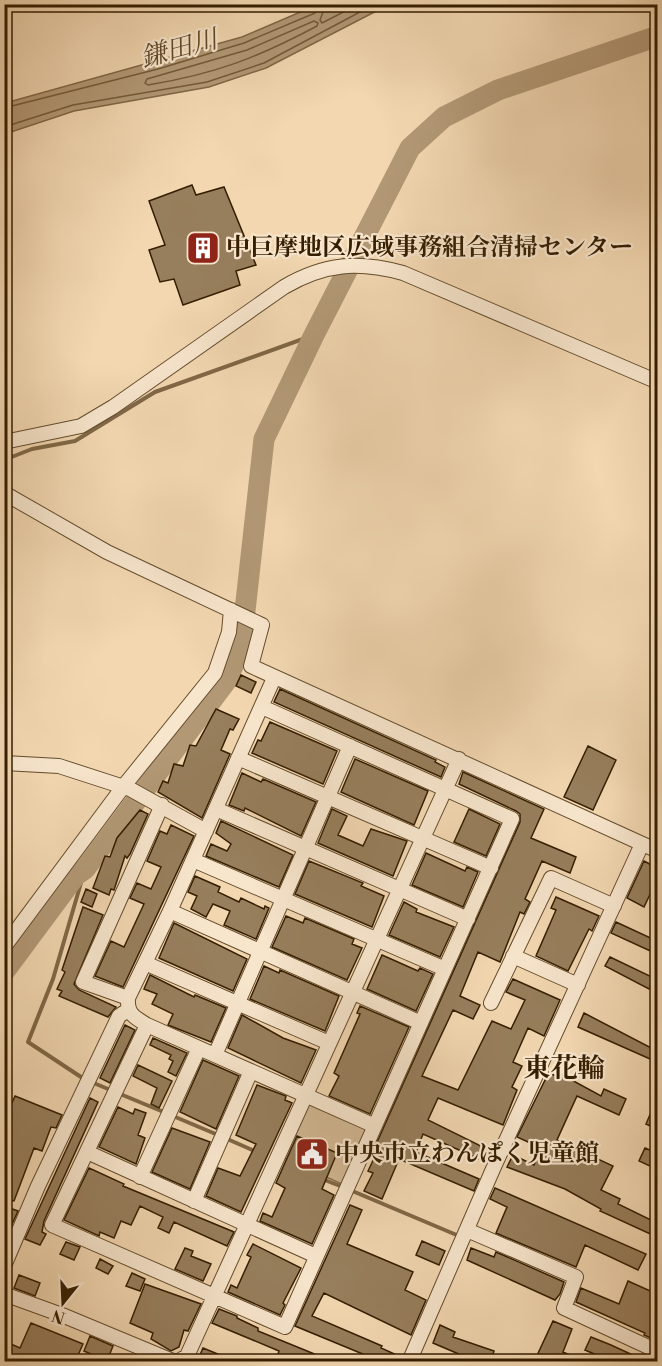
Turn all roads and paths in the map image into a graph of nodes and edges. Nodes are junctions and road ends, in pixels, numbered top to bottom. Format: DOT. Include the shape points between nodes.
graph roads {
  1 [pos="657,382"];
  2 [pos="4,442"];
  3 [pos="4,493"];
  4 [pos="240,614"];
  5 [pos="274,678"];
  6 [pos="261,707"];
  7 [pos="350,746"];
  8 [pos="238,758"];
  9 [pos="459,759"];
  10 [pos="4,763"];
  11 [pos="126,788"];
  12 [pos="446,788"];
  13 [pos="328,797"];
  14 [pos="162,805"];
  15 [pos="216,808"];
  16 [pos="206,831"];
  17 [pos="422,838"];
  18 [pos="642,844"];
  19 [pos="305,849"];
  20 [pos="657,851"];
  21 [pos="193,860"];
  22 [pos="491,868"];
  23 [pos="399,889"];
  24 [pos="283,899"];
  25 [pos="614,906"];
  26 [pos="170,912"];
  27 [pos="468,919"];
  28 [pos="376,940"];
  29 [pos="4,947"];
  30 [pos="260,952"];
  31 [pos="513,956"];
  32 [pos="145,963"];
  33 [pos="445,969"];
  34 [pos="578,985"];
  35 [pos="352,992"];
  36 [pos="237,1003"];
  37 [pos="491,1003"];
  38 [pos="128,1004"];
  39 [pos="421,1023"];
  40 [pos="147,1025"];
  41 [pos="329,1042"];
  42 [pos="199,1048"];
  43 [pos="215,1055"];
  44 [pos="251,1071"];
  45 [pos="306,1094"];
  46 [pos="375,1126"];
  47 [pos="87,1152"];
  48 [pos="140,1177"];
  49 [pos="194,1201"];
  50 [pos="246,1225"];
  51 [pos="465,1234"];
  52 [pos="316,1256"];
  53 [pos="4,1266"];
  54 [pos="4,1294"];
  55 [pos="214,1296"];
  56 [pos="657,1351"];
  57 [pos="176,1362"];
  58 [pos="409,1362"];
  59 [pos="651,1362"];
  1 -- 2 [label="street" via="403,273 335,266 306,274 284,287 113,408 81,426"];
  3 -- 4 [label="street" via="107,552"];
  4 -- 5 [label="street" via="262,625 251,666"];
  4 -- 11 [label="street" via="215,673"];
  5 -- 6 [label="street"];
  5 -- 9 [label="street"];
  6 -- 7 [label="street"];
  6 -- 8 [label="street"];
  7 -- 12 [label="street"];
  7 -- 13 [label="street"];
  8 -- 13 [label="street"];
  8 -- 15 [label="street"];
  9 -- 12 [label="street"];
  9 -- 18 [label="street"];
  10 -- 11 [label="street" via="59,766"];
  11 -- 14 [label="street"];
  11 -- 29 [label="street"];
  12 -- 17 [label="street"];
  12 -- 22 [label="street" via="513,819"];
  13 -- 17 [label="street"];
  13 -- 19 [label="street"];
  14 -- 16 [label="street"];
  14 -- 38 [label="street" via="83,982"];
  15 -- 16 [label="street"];
  15 -- 19 [label="street"];
  16 -- 21 [label="street"];
  17 -- 22 [label="street"];
  17 -- 23 [label="street"];
  18 -- 20 [label="street"];
  18 -- 25 [label="street"];
  19 -- 23 [label="street"];
  19 -- 24 [label="street"];
  21 -- 24 [label="street"];
  21 -- 26 [label="street"];
  22 -- 27 [label="street"];
  23 -- 27 [label="street"];
  23 -- 28 [label="street"];
  24 -- 28 [label="street"];
  24 -- 30 [label="street"];
  25 -- 31 [label="street" via="551,878"];
  25 -- 34 [label="street"];
  26 -- 30 [label="street"];
  26 -- 32 [label="street"];
  27 -- 33 [label="street"];
  28 -- 33 [label="street"];
  28 -- 35 [label="street"];
  30 -- 35 [label="street"];
  30 -- 36 [label="street"];
  31 -- 34 [label="street"];
  31 -- 37 [label="street"];
  32 -- 36 [label="street"];
  32 -- 38 [label="street"];
  33 -- 39 [label="street"];
  34 -- 51 [label="street"];
  35 -- 39 [label="street"];
  35 -- 41 [label="street"];
  36 -- 41 [label="street"];
  36 -- 43 [label="street"];
  38 -- 40 [label="street" via="131,1015"];
  38 -- 53 [label="street" via="118,1016"];
  39 -- 46 [label="street"];
  40 -- 42 [label="street"];
  40 -- 47 [label="street"];
  41 -- 45 [label="street"];
  42 -- 43 [label="street"];
  42 -- 48 [label="street"];
  43 -- 44 [label="street"];
  44 -- 45 [label="street"];
  44 -- 49 [label="street"];
  45 -- 46 [label="street"];
  45 -- 50 [label="street"];
  46 -- 52 [label="street"];
  47 -- 48 [label="street"];
  47 -- 55 [label="street" via="52,1225"];
  48 -- 49 [label="street"];
  49 -- 50 [label="street"];
  50 -- 52 [label="street"];
  50 -- 55 [label="street"];
  51 -- 56 [label="street" via="576,1277 564,1308"];
  51 -- 58 [label="street"];
  52 -- 55 [label="street" via="285,1327"];
  54 -- 57 [label="street"];
  55 -- 57 [label="street" via="187,1356"];
  56 -- 59 [label="street"];
}
